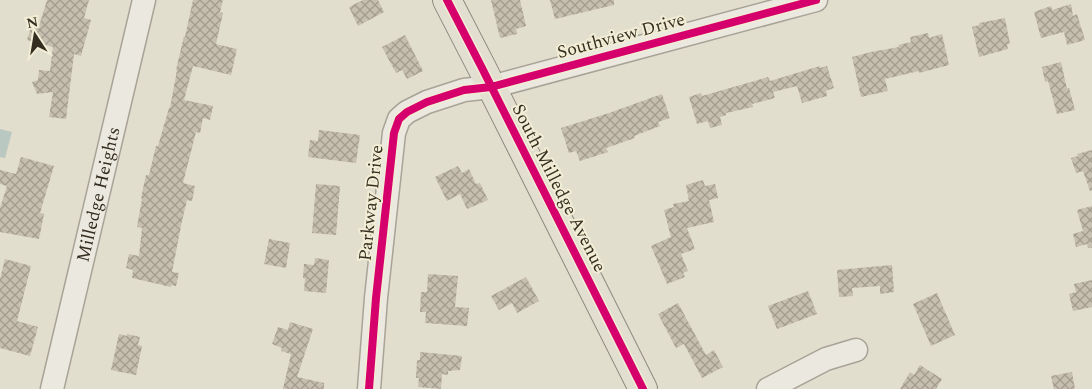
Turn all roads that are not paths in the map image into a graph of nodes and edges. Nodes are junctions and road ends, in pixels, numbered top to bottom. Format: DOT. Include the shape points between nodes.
graph roads {
  1 [pos="144,0"];
  2 [pos="447,0"];
  3 [pos="816,0"];
  4 [pos="747,8"];
  5 [pos="491,87"];
  6 [pos="856,350"];
  7 [pos="52,389"];
  8 [pos="369,389"];
  9 [pos="643,389"];
  10 [pos="768,389"];
  1 -- 7 [label="street, Milledge Heights"];
  2 -- 5 [label="main road, South Milledge Avenue"];
  3 -- 4 [label="street, Southview Drive"];
  4 -- 5 [label="street, Southview Drive"];
  5 -- 8 [label="street, Parkway Drive" via="464,90 427,102 399,119 394,133"];
  5 -- 9 [label="main road, South Milledge Avenue"];
  6 -- 10 [label="street" via="826,359"];
}
